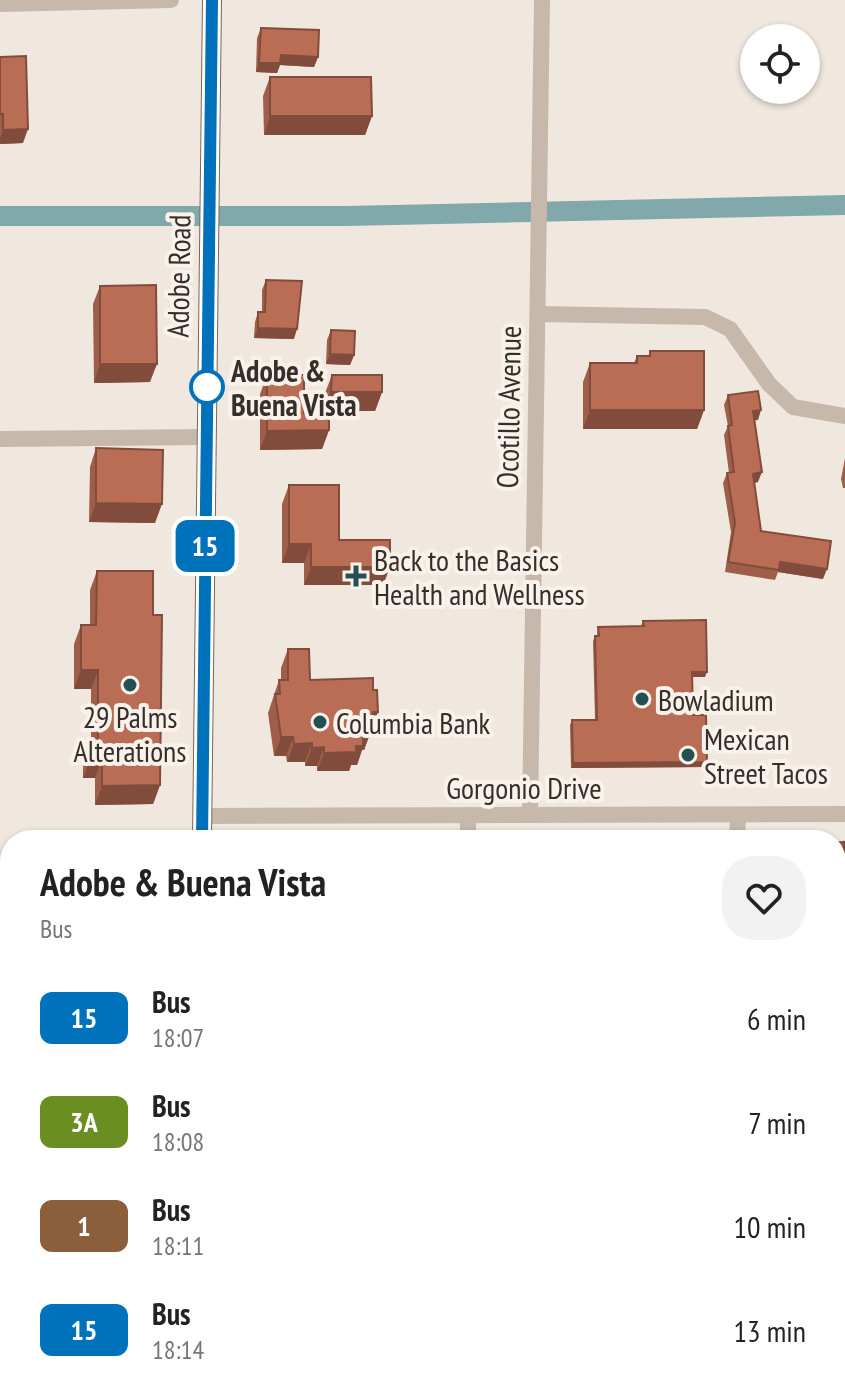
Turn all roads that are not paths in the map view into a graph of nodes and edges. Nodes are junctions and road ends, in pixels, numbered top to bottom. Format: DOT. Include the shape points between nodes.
graph roads {
  1 [pos="171,0"];
  2 [pos="212,0"];
  3 [pos="542,0"];
  4 [pos="0,4"];
  5 [pos="538,314"];
  6 [pos="845,416"];
  7 [pos="206,437"];
  8 [pos="0,439"];
  9 [pos="845,814"];
  10 [pos="468,815"];
  11 [pos="530,815"];
  12 [pos="203,816"];
  13 [pos="738,816"];
  14 [pos="202,830"];
  15 [pos="468,830"];
  16 [pos="737,830"];
  1 -- 4 [label="street"];
  2 -- 7 [label="main road, Adobe Road"];
  3 -- 5 [label="street, Ocotillo Avenue"];
  5 -- 6 [label="street" via="705,317 730,329 769,384 793,407"];
  5 -- 11 [label="street, Ocotillo Avenue"];
  7 -- 8 [label="street"];
  7 -- 12 [label="main road, Adobe Road"];
  9 -- 13 [label="street, Gorgonio Drive"];
  10 -- 11 [label="street, Gorgonio Drive"];
  10 -- 12 [label="street, Gorgonio Drive"];
  10 -- 15 [label="street"];
  11 -- 13 [label="street, Gorgonio Drive"];
  12 -- 14 [label="main road, Adobe Road"];
  13 -- 16 [label="street"];
}
